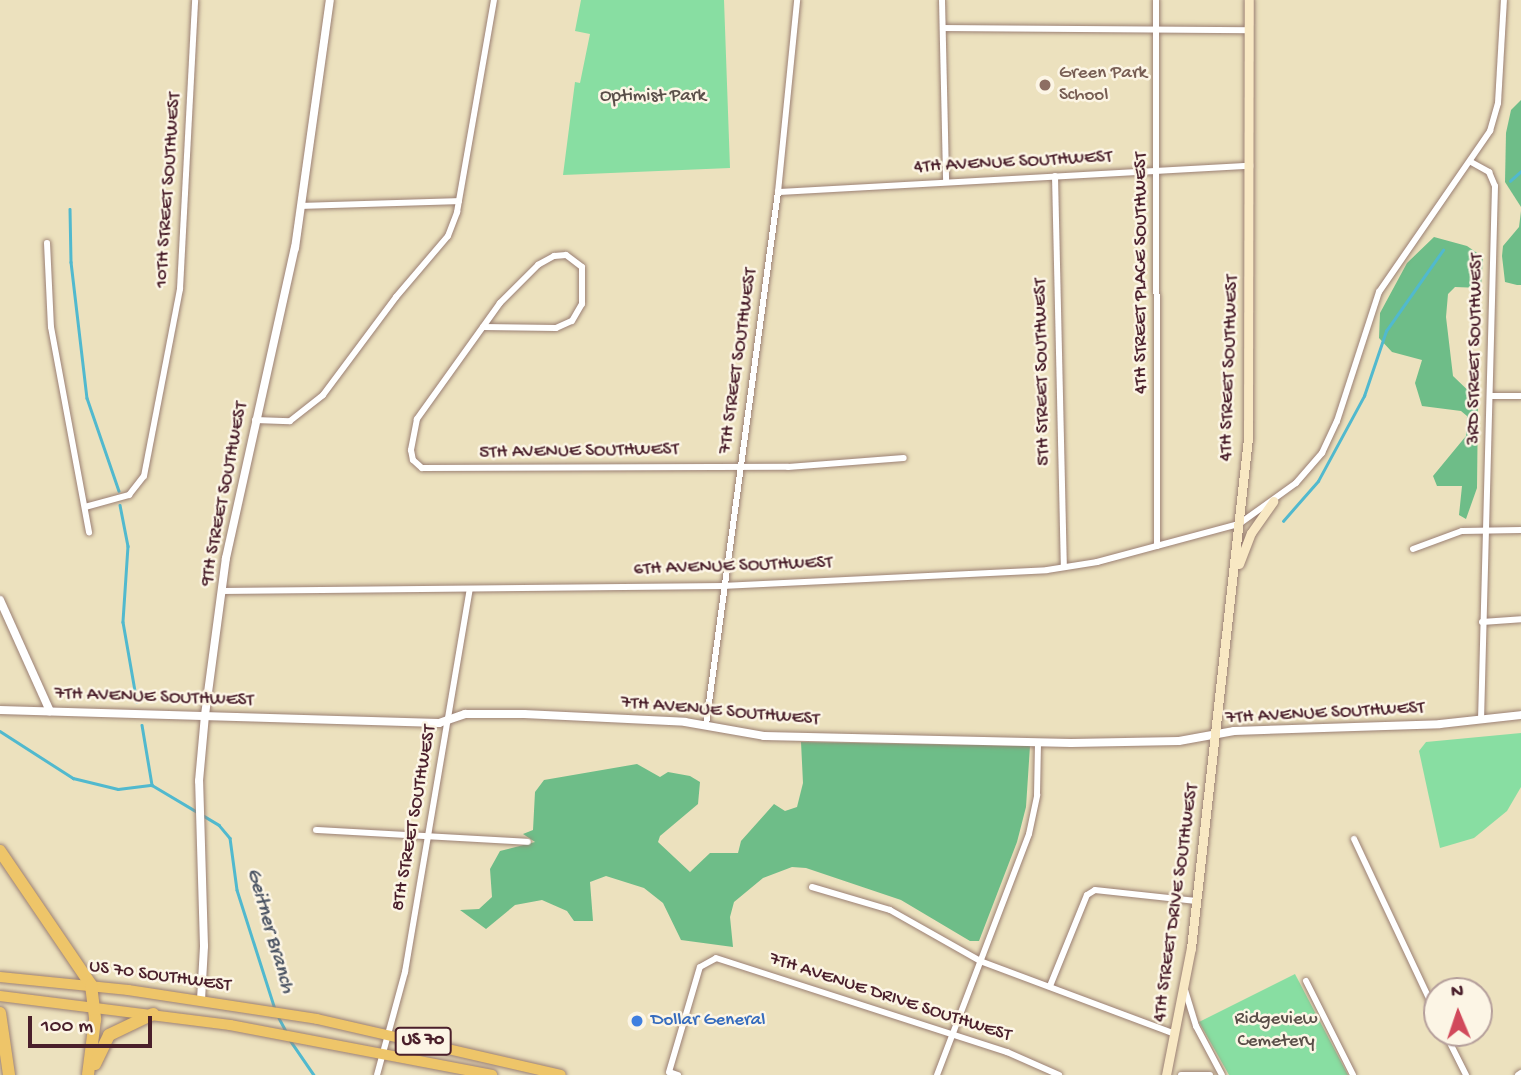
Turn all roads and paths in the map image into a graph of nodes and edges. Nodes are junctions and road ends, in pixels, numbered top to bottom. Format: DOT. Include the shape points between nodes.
graph roads {
  1 [pos="195,0"];
  2 [pos="330,0"];
  3 [pos="494,0"];
  4 [pos="797,0"];
  5 [pos="942,0"];
  6 [pos="1156,0"];
  7 [pos="1249,0"];
  8 [pos="1504,0"];
  9 [pos="943,28"];
  10 [pos="1156,28"];
  11 [pos="1249,30"];
  12 [pos="1471,163"];
  13 [pos="1250,166"];
  14 [pos="1160,171"];
  15 [pos="1055,176"];
  16 [pos="946,182"];
  17 [pos="778,192"];
  18 [pos="459,201"];
  19 [pos="302,206"];
  20 [pos="47,243"];
  21 [pos="483,327"];
  22 [pos="1491,396"];
  23 [pos="1521,396"];
  24 [pos="255,420"];
  25 [pos="904,458"];
  26 [pos="741,466"];
  27 [pos="1273,500"];
  28 [pos="85,507"];
  29 [pos="1239,524"];
  30 [pos="1488,530"];
  31 [pos="1521,530"];
  32 [pos="89,533"];
  33 [pos="1157,546"];
  34 [pos="1413,549"];
  35 [pos="1064,568"];
  36 [pos="724,586"];
  37 [pos="470,589"];
  38 [pos="1231,589"];
  39 [pos="221,591"];
  40 [pos="0,600"];
  41 [pos="1521,619"];
  42 [pos="1482,622"];
  43 [pos="0,710"];
  44 [pos="50,711"];
  45 [pos="205,715"];
  46 [pos="1521,715"];
  47 [pos="1481,719"];
  48 [pos="448,721"];
  49 [pos="706,725"];
  50 [pos="1216,735"];
  51 [pos="1038,742"];
  52 [pos="316,830"];
  53 [pos="428,838"];
  54 [pos="1354,839"];
  55 [pos="528,842"];
  56 [pos="0,851"];
  57 [pos="812,887"];
  58 [pos="1196,901"];
  59 [pos="980,961"];
  60 [pos="0,977"];
  61 [pos="1306,981"];
  62 [pos="91,985"];
  63 [pos="1423,985"];
  64 [pos="1050,986"];
  65 [pos="1185,989"];
  66 [pos="0,996"];
  67 [pos="201,1000"];
  68 [pos="95,1005"];
  69 [pos="0,1013"];
  70 [pos="153,1014"];
  71 [pos="390,1033"];
  72 [pos="952,1034"];
  73 [pos="1177,1035"];
  74 [pos="1453,1047"];
  75 [pos="385,1052"];
  76 [pos="9,1075"];
  77 [pos="88,1075"];
  78 [pos="94,1075"];
  79 [pos="377,1075"];
  80 [pos="492,1075"];
  81 [pos="561,1075"];
  82 [pos="678,1075"];
  83 [pos="937,1075"];
  84 [pos="1059,1075"];
  85 [pos="1166,1075"];
  86 [pos="1181,1075"];
  87 [pos="1210,1075"];
  88 [pos="1222,1075"];
  89 [pos="1353,1075"];
  90 [pos="1466,1075"];
  1 -- 28 [label="street, 10TH STREET SOUTHWEST" via="180,289 144,476 125,497"];
  2 -- 19 [label="street, 9TH STREET SOUTHWEST"];
  3 -- 18 [label="street"];
  4 -- 17 [label="street, 7TH STREET SOUTHWEST"];
  5 -- 9 [label="street"];
  6 -- 10 [label="street, 4TH STREET PLACE SOUTHWEST"];
  7 -- 11 [label="main road, 4TH STREET SOUTHWEST"];
  8 -- 12 [label="street" via="1498,103 1490,131"];
  9 -- 10 [label="street"];
  9 -- 16 [label="street"];
  10 -- 11 [label="street"];
  10 -- 14 [label="street, 4TH STREET PLACE SOUTHWEST"];
  11 -- 13 [label="main road, 4TH STREET SOUTHWEST"];
  12 -- 22 [label="street, 3RD STREET SOUTHWEST" via="1489,172 1495,186"];
  12 -- 27 [label="street" via="1379,292 1322,453"];
  13 -- 14 [label="street, 4TH AVENUE SOUTHWEST"];
  13 -- 29 [label="main road, 4TH STREET SOUTHWEST" via="1250,394"];
  14 -- 15 [label="street, 4TH AVENUE SOUTHWEST"];
  14 -- 33 [label="street, 4TH STREET PLACE SOUTHWEST"];
  15 -- 16 [label="street, 4TH AVENUE SOUTHWEST"];
  15 -- 35 [label="street, 5TH STREET SOUTHWEST"];
  16 -- 17 [label="street, 4TH AVENUE SOUTHWEST"];
  17 -- 26 [label="street, 7TH STREET SOUTHWEST"];
  18 -- 19 [label="street"];
  18 -- 24 [label="street" via="448,236 323,395 290,421"];
  19 -- 24 [label="street, 9TH STREET SOUTHWEST"];
  20 -- 28 [label="street" via="51,327"];
  21 -- 21 [label="street, 5TH AVENUE SOUTHWEST" via="517,284 546,260 566,255 582,267 582,304 572,321 556,328"];
  21 -- 26 [label="street, 5TH AVENUE SOUTHWEST" via="417,419 411,450 413,460 422,468"];
  22 -- 23 [label="street"];
  22 -- 30 [label="street, 3RD STREET SOUTHWEST"];
  24 -- 39 [label="street, 9TH STREET SOUTHWEST"];
  25 -- 26 [label="street, 5TH AVENUE SOUTHWEST"];
  26 -- 36 [label="street, 7TH STREET SOUTHWEST"];
  27 -- 29 [label="street"];
  27 -- 38 [label="main road" via="1247,541"];
  28 -- 32 [label="street"];
  29 -- 33 [label="street, 6TH AVENUE SOUTHWEST"];
  29 -- 38 [label="main road, 4TH STREET SOUTHWEST"];
  30 -- 31 [label="street"];
  30 -- 34 [label="street" via="1445,534"];
  30 -- 42 [label="street, 3RD STREET SOUTHWEST"];
  33 -- 35 [label="street, 6TH AVENUE SOUTHWEST"];
  35 -- 36 [label="street, 6TH AVENUE SOUTHWEST"];
  36 -- 37 [label="street, 6TH AVENUE SOUTHWEST"];
  36 -- 49 [label="street, 7TH STREET SOUTHWEST"];
  37 -- 39 [label="street, 6TH AVENUE SOUTHWEST"];
  37 -- 48 [label="street, 8TH STREET SOUTHWEST"];
  38 -- 50 [label="main road, 4TH STREET SOUTHWEST"];
  39 -- 45 [label="street, 9TH STREET SOUTHWEST"];
  40 -- 44 [label="street"];
  41 -- 42 [label="street"];
  42 -- 47 [label="street, 3RD STREET SOUTHWEST"];
  43 -- 44 [label="street, 7TH AVENUE SOUTHWEST"];
  44 -- 45 [label="street, 7TH AVENUE SOUTHWEST"];
  45 -- 48 [label="street, 7TH AVENUE SOUTHWEST"];
  45 -- 67 [label="street, 9TH STREET SOUTHWEST" via="199,781"];
  46 -- 47 [label="street, 7TH AVENUE SOUTHWEST"];
  47 -- 50 [label="street, 7TH AVENUE SOUTHWEST"];
  48 -- 49 [label="street, 7TH AVENUE SOUTHWEST" via="482,713"];
  48 -- 53 [label="street, 8TH STREET SOUTHWEST"];
  49 -- 51 [label="street, 7TH AVENUE SOUTHWEST" via="764,736"];
  50 -- 51 [label="street, 7TH AVENUE SOUTHWEST" via="1158,742"];
  50 -- 58 [label="main road, 4TH STREET DRIVE SOUTHWEST"];
  51 -- 59 [label="street" via="1037,795 1029,834"];
  52 -- 53 [label="street"];
  53 -- 55 [label="street"];
  53 -- 71 [label="street, 8TH STREET SOUTHWEST"];
  54 -- 63 [label="street"];
  56 -- 62 [label="highway"];
  57 -- 59 [label="street" via="890,910"];
  58 -- 64 [label="street" via="1095,890 1087,895"];
  58 -- 65 [label="main road, 4TH STREET DRIVE SOUTHWEST"];
  59 -- 64 [label="street"];
  59 -- 72 [label="street"];
  60 -- 62 [label="main road, US 70 SOUTHWEST / US 70"];
  61 -- 89 [label="street"];
  62 -- 67 [label="main road, US 70 SOUTHWEST / US 70"];
  62 -- 68 [label="highway"];
  64 -- 73 [label="street"];
  65 -- 73 [label="main road, 4TH STREET DRIVE SOUTHWEST"];
  65 -- 88 [label="street" via="1196,1026"];
  66 -- 68 [label="main road, US 70 SOUTHWEST / US 70"];
  67 -- 71 [label="main road, US 70 SOUTHWEST / US 70"];
  68 -- 70 [label="main road, US 70 SOUTHWEST / US 70"];
  68 -- 77 [label="highway"];
  69 -- 76 [label="highway"];
  70 -- 75 [label="main road, US 70 SOUTHWEST / US 70"];
  70 -- 78 [label="highway" via="110,1035"];
  71 -- 75 [label="street, 8TH STREET SOUTHWEST"];
  71 -- 81 [label="main road, US 70 SOUTHWEST / US 70"];
  72 -- 82 [label="street, 7TH AVENUE DRIVE SOUTHWEST" via="709,958 700,967 669,1072"];
  72 -- 83 [label="street"];
  72 -- 84 [label="street, 7TH AVENUE DRIVE SOUTHWEST"];
  73 -- 85 [label="main road, 4TH STREET DRIVE SOUTHWEST"];
  74 -- 90 [label="street"];
  75 -- 79 [label="street, 8TH STREET SOUTHWEST"];
  75 -- 80 [label="main road, US 70 SOUTHWEST / US 70"];
  86 -- 87 [label="street"];
}
